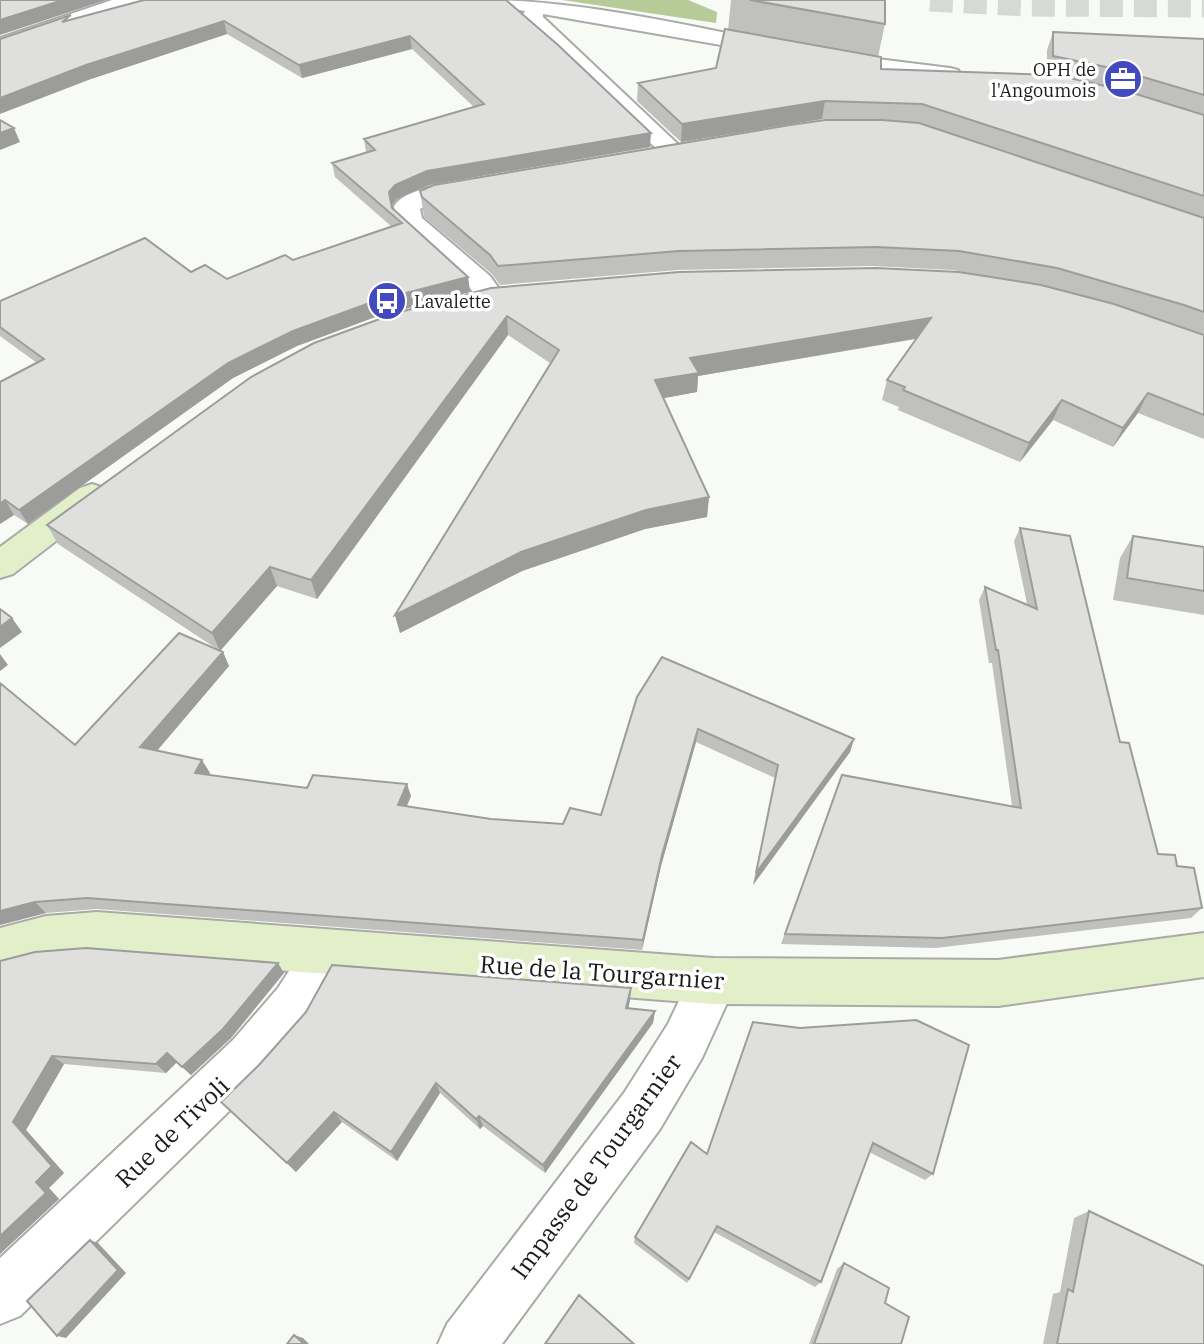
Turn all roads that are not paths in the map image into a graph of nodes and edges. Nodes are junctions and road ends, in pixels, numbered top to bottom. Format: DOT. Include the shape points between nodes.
graph roads {
  1 [pos="131,0"];
  2 [pos="491,0"];
  3 [pos="537,8"];
  4 [pos="0,45"];
  5 [pos="789,51"];
  6 [pos="815,57"];
  7 [pos="972,76"];
  8 [pos="700,149"];
  9 [pos="675,154"];
  10 [pos="647,158"];
  11 [pos="497,184"];
  12 [pos="491,299"];
  13 [pos="113,481"];
  14 [pos="0,565"];
  15 [pos="0,950"];
  16 [pos="327,953"];
  17 [pos="1204,955"];
  18 [pos="713,981"];
  19 [pos="0,1296"];
  20 [pos="467,1344"];
  1 -- 4 [label="street"];
  2 -- 3 [label="street"];
  3 -- 5 [label="street"];
  3 -- 9 [label="street" via="532,16 535,21"];
  6 -- 7 [label="street"];
  8 -- 9 [label="street"];
  9 -- 10 [label="street"];
  11 -- 12 [label="street" via="429,196 407,206 409,220 480,282"];
  13 -- 14 [label="street"];
  15 -- 16 [label="street, Rue de la Tourgarnier" via="46,938 97,934"];
  16 -- 18 [label="street, Rue de la Tourgarnier"];
  16 -- 19 [label="street, Rue de Tivoli" via="295,1005 250,1057"];
  17 -- 18 [label="street, Rue de la Tourgarnier" via="998,983"];
  18 -- 20 [label="street, Impasse de Tourgarnier" via="685,1041 642,1111"];
}
